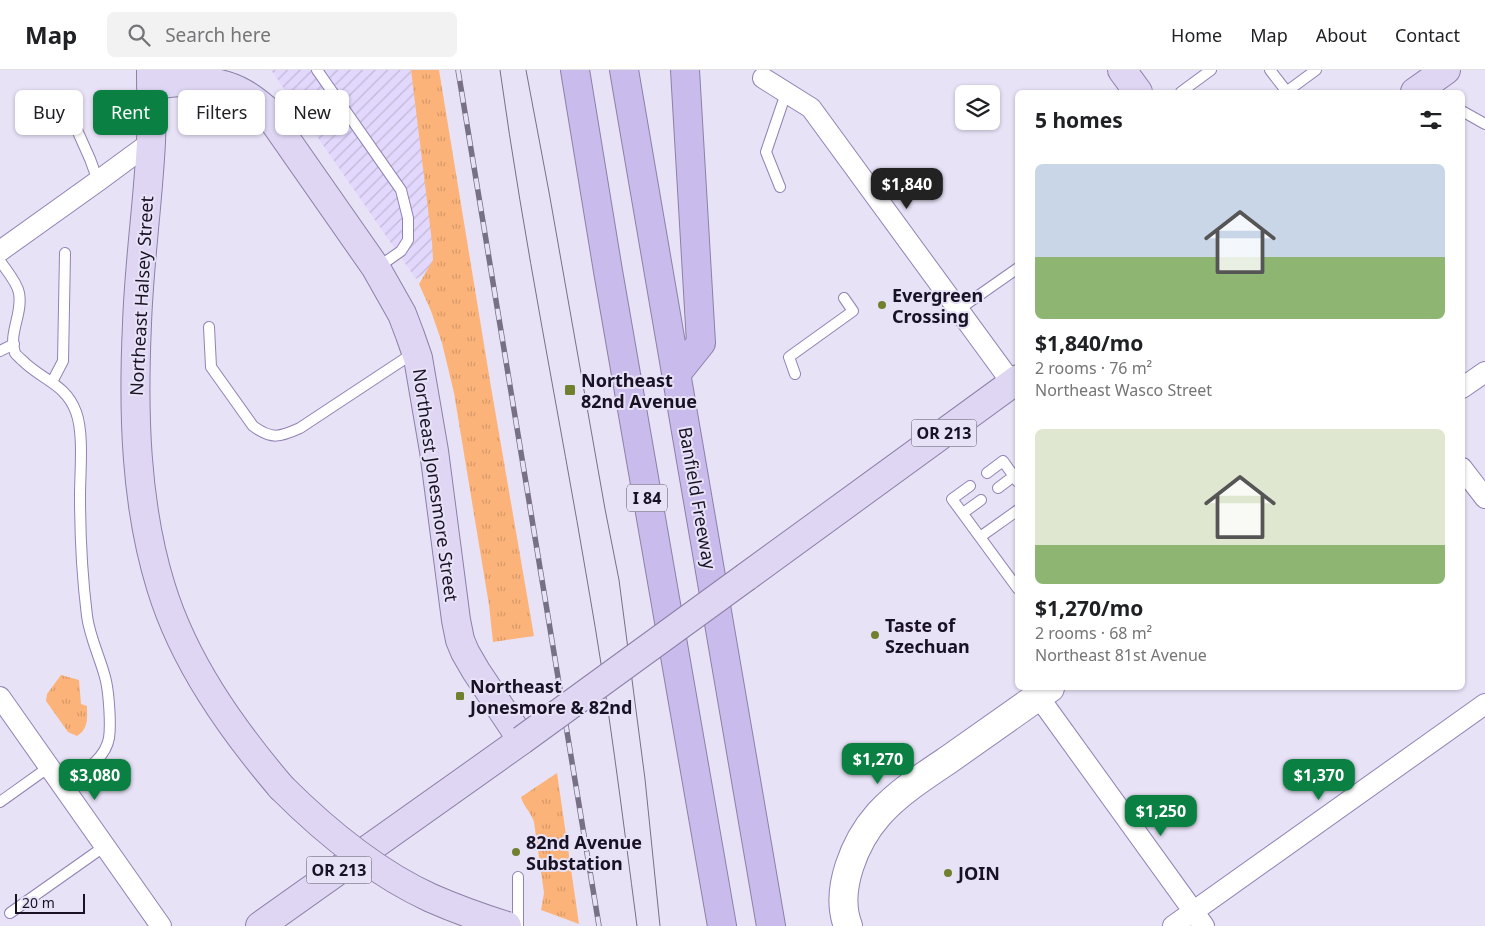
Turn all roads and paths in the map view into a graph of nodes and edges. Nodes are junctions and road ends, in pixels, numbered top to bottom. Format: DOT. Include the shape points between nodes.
graph roads {
  1 [pos="317,70"];
  2 [pos="575,70"];
  3 [pos="624,70"];
  4 [pos="685,70"];
  5 [pos="1122,70"];
  6 [pos="1211,70"];
  7 [pos="1270,70"];
  8 [pos="1316,70"];
  9 [pos="150,77"];
  10 [pos="763,78"];
  11 [pos="1137,90"];
  12 [pos="1184,90"];
  13 [pos="1285,90"];
  14 [pos="1289,90"];
  15 [pos="786,93"];
  16 [pos="1465,115"];
  17 [pos="1485,124"];
  18 [pos="79,135"];
  19 [pos="151,142"];
  20 [pos="98,182"];
  21 [pos="780,187"];
  22 [pos="2,246"];
  23 [pos="65,253"];
  24 [pos="376,268"];
  25 [pos="1015,270"];
  26 [pos="844,298"];
  27 [pos="958,310"];
  28 [pos="209,326"];
  29 [pos="14,344"];
  30 [pos="0,351"];
  31 [pos="415,352"];
  32 [pos="1485,372"];
  33 [pos="677,373"];
  34 [pos="796,374"];
  35 [pos="52,382"];
  36 [pos="1015,383"];
  37 [pos="1015,385"];
  38 [pos="1465,386"];
  39 [pos="1465,472"];
  40 [pos="987,473"];
  41 [pos="1015,478"];
  42 [pos="1015,480"];
  43 [pos="970,486"];
  44 [pos="998,488"];
  45 [pos="1485,498"];
  46 [pos="981,500"];
  47 [pos="1015,512"];
  48 [pos="963,513"];
  49 [pos="980,538"];
  50 [pos="1015,585"];
  51 [pos="1044,692"];
  52 [pos="0,697"];
  53 [pos="1485,704"];
  54 [pos="513,747"];
  55 [pos="49,767"];
  56 [pos="63,786"];
  57 [pos="0,802"];
  58 [pos="105,846"];
  59 [pos="518,878"];
  60 [pos="10,913"];
  61 [pos="1199,919"];
  62 [pos="161,926"];
  63 [pos="260,926"];
  64 [pos="507,926"];
  65 [pos="518,926"];
  66 [pos="722,926"];
  67 [pos="771,926"];
  68 [pos="848,926"];
  69 [pos="1173,926"];
  1 -- 24 [label="lane" via="402,190 408,218 408,240 401,251"];
  2 -- 66 [label="highway, I 84"];
  3 -- 33 [label="highway, Banfield Freeway"];
  4 -- 33 [label="highway" via="701,343"];
  5 -- 11 [label="main road"];
  6 -- 12 [label="lane"];
  7 -- 13 [label="lane"];
  8 -- 14 [label="lane"];
  9 -- 19 [label="main road, Northeast Halsey Street"];
  9 -- 24 [label="main road, Northeast Jonesmore Street" via="217,83 242,92 265,109"];
  10 -- 15 [label="street"];
  15 -- 21 [label="lane" via="766,152"];
  15 -- 27 [label="street" via="811,108"];
  16 -- 17 [label="lane"];
  18 -- 20 [label="lane"];
  19 -- 20 [label="street"];
  19 -- 64 [label="main road, Northeast Halsey Street, bridge" via="137,323 135,399 145,515 153,558 170,614 194,665 240,736 281,788 309,815 382,870 430,897"];
  20 -- 22 [label="street"];
  22 -- 29 [label="lane" via="19,292 20,309 13,333"];
  23 -- 35 [label="lane" via="63,361"];
  24 -- 31 [label="main road, Northeast Jonesmore Street" via="402,314"];
  25 -- 27 [label="lane"];
  26 -- 34 [label="lane" via="853,311 789,357"];
  27 -- 36 [label="street"];
  28 -- 31 [label="lane" via="211,367 253,426 273,436 300,428"];
  29 -- 30 [label="lane"];
  29 -- 35 [label="lane" via="16,354 30,368"];
  31 -- 54 [label="main road, Northeast Jonesmore Street" via="425,393 460,640 494,698"];
  32 -- 38 [label="street"];
  33 -- 67 [label="highway, Banfield Freeway"];
  35 -- 56 [label="lane" via="64,391 76,412 80,436 80,532 87,619 109,702 108,738 102,754"];
  37 -- 54 [label="main road, OR 213, bridge"];
  39 -- 45 [label="street"];
  40 -- 41 [label="lane" via="1003,462"];
  42 -- 44 [label="lane"];
  43 -- 48 [label="lane" via="952,499"];
  46 -- 48 [label="lane"];
  47 -- 49 [label="lane"];
  48 -- 49 [label="lane"];
  49 -- 50 [label="lane"];
  51 -- 61 [label="street"];
  51 -- 68 [label="main road" via="918,781 879,814 855,850 848,872 843,897"];
  52 -- 55 [label="street"];
  53 -- 61 [label="street"];
  54 -- 63 [label="main road, OR 213"];
  55 -- 56 [label="street"];
  55 -- 57 [label="lane"];
  56 -- 58 [label="street"];
  58 -- 60 [label="lane"];
  58 -- 62 [label="street"];
  59 -- 65 [label="lane"];
  61 -- 69 [label="street"];
}
